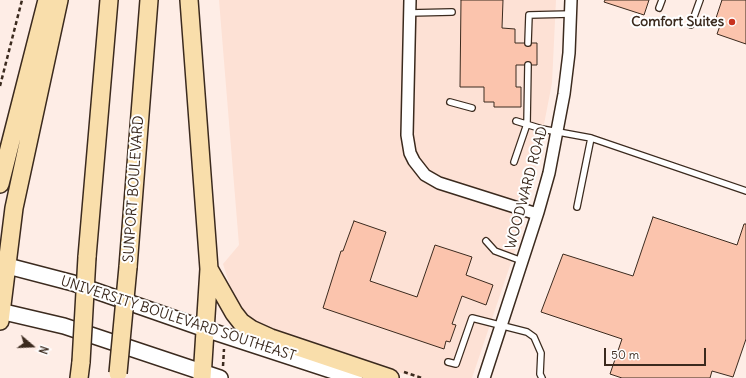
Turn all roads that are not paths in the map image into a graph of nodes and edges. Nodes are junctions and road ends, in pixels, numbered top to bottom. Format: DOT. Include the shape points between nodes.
graph roads {
  1 [pos="47,0"];
  2 [pos="60,0"];
  3 [pos="109,0"];
  4 [pos="148,0"];
  5 [pos="190,0"];
  6 [pos="410,0"];
  7 [pos="571,0"];
  8 [pos="662,0"];
  9 [pos="700,0"];
  10 [pos="659,8"];
  11 [pos="452,12"];
  12 [pos="409,13"];
  13 [pos="571,14"];
  14 [pos="691,25"];
  15 [pos="528,43"];
  16 [pos="528,65"];
  17 [pos="450,102"];
  18 [pos="472,108"];
  19 [pos="516,121"];
  20 [pos="527,124"];
  21 [pos="558,131"];
  22 [pos="591,138"];
  23 [pos="514,162"];
  24 [pos="0,184"];
  25 [pos="746,191"];
  26 [pos="577,207"];
  27 [pos="537,214"];
  28 [pos="486,241"];
  29 [pos="522,261"];
  30 [pos="4,265"];
  31 [pos="209,269"];
  32 [pos="0,314"];
  33 [pos="501,326"];
  34 [pos="205,329"];
  35 [pos="448,362"];
  36 [pos="80,370"];
  37 [pos="221,374"];
  38 [pos="202,375"];
  39 [pos="118,376"];
  40 [pos="355,378"];
  41 [pos="390,378"];
  42 [pos="484,378"];
  43 [pos="542,378"];
  1 -- 24 [label="main road"];
  2 -- 30 [label="main road" via="14,208"];
  3 -- 36 [label="main road, bridge"];
  4 -- 39 [label="main road, SUNPORT BOULEVARD, bridge"];
  5 -- 31 [label="main road"];
  6 -- 12 [label="street"];
  7 -- 13 [label="street, WOODWARD ROAD"];
  8 -- 10 [label="lane"];
  9 -- 14 [label="lane"];
  11 -- 12 [label="lane"];
  12 -- 27 [label="street" via="407,135 414,161 425,175 439,184"];
  13 -- 15 [label="lane" via="529,15"];
  13 -- 21 [label="street, WOODWARD ROAD" via="569,53"];
  16 -- 20 [label="lane"];
  17 -- 18 [label="lane"];
  19 -- 20 [label="lane"];
  20 -- 21 [label="lane"];
  20 -- 23 [label="lane"];
  21 -- 22 [label="lane"];
  21 -- 27 [label="street, WOODWARD ROAD"];
  22 -- 25 [label="lane"];
  22 -- 26 [label="lane"];
  27 -- 29 [label="street, WOODWARD ROAD"];
  28 -- 29 [label="lane" via="495,251"];
  29 -- 33 [label="street, WOODWARD ROAD"];
  30 -- 32 [label="main road"];
  30 -- 34 [label="main road, UNIVERSITY BOULEVARD SOUTHEAST" via="73,283"];
  31 -- 34 [label="main road"];
  31 -- 41 [label="main road" via="234,313 251,329"];
  32 -- 38 [label="main road" via="64,326"];
  33 -- 35 [label="lane" via="472,318 456,364"];
  33 -- 42 [label="street, WOODWARD ROAD"];
  33 -- 43 [label="lane" via="526,332 534,337 541,353"];
  34 -- 38 [label="main road"];
  34 -- 40 [label="main road, UNIVERSITY BOULEVARD SOUTHEAST"];
  37 -- 38 [label="main road"];
}
